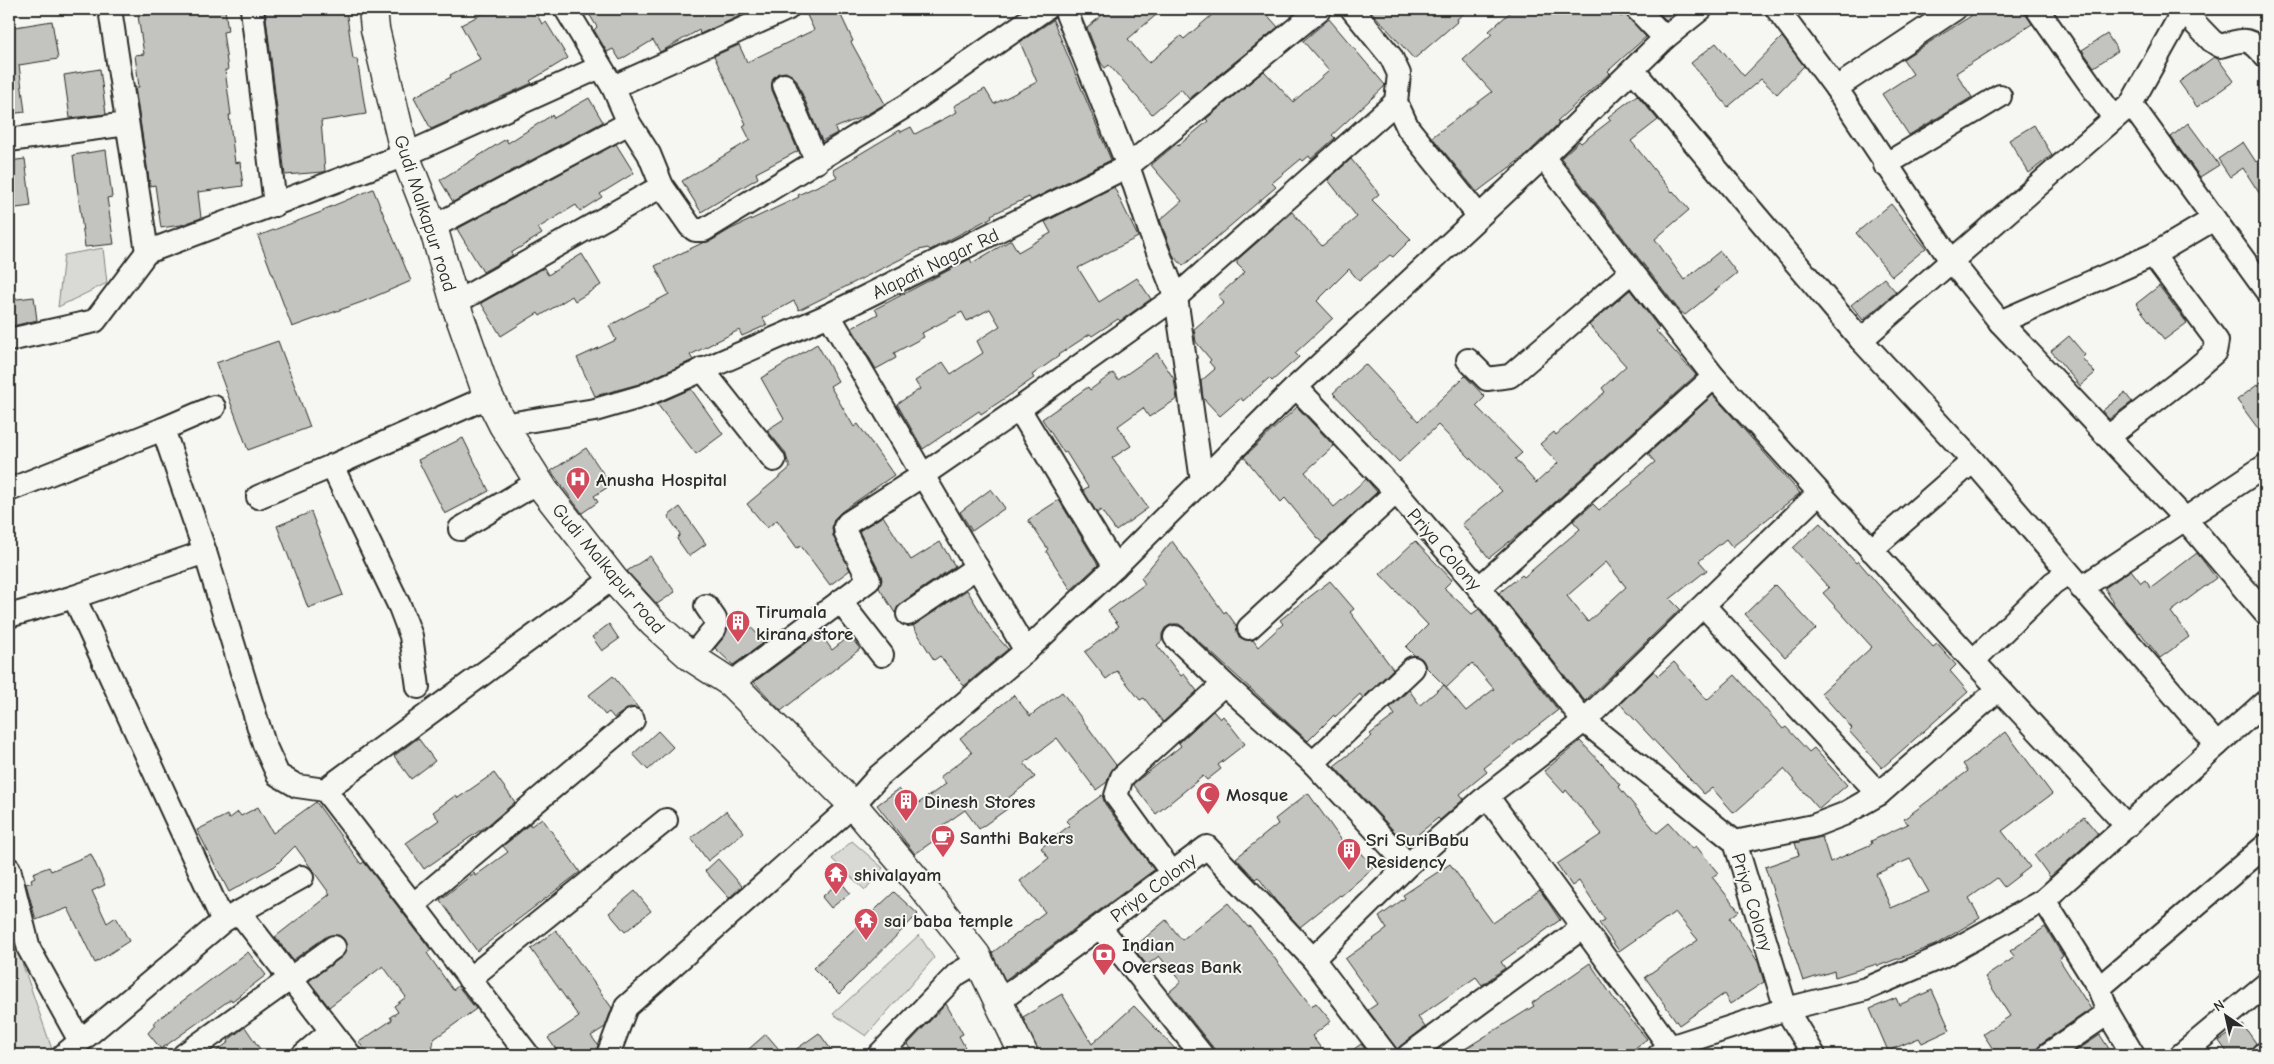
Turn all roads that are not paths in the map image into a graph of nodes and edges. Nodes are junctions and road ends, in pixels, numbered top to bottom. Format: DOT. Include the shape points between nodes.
graph roads {
  1 [pos="110,9"];
  2 [pos="252,9"];
  3 [pos="566,9"];
  4 [pos="787,9"];
  5 [pos="1045,9"];
  6 [pos="1320,9"];
  7 [pos="1352,9"];
  8 [pos="1637,9"];
  9 [pos="1701,9"];
  10 [pos="1777,9"];
  11 [pos="1955,9"];
  12 [pos="2037,9"];
  13 [pos="376,10"];
  14 [pos="2184,10"];
  15 [pos="1073,12"];
  16 [pos="1666,38"];
  17 [pos="2265,56"];
  18 [pos="600,67"];
  19 [pos="1633,70"];
  20 [pos="784,85"];
  21 [pos="613,87"];
  22 [pos="1836,88"];
  23 [pos="2000,96"];
  24 [pos="1396,102"];
  25 [pos="2131,104"];
  26 [pos="2114,118"];
  27 [pos="630,123"];
  28 [pos="127,124"];
  29 [pos="9,140"];
  30 [pos="405,155"];
  31 [pos="1543,157"];
  32 [pos="817,162"];
  33 [pos="1885,165"];
  34 [pos="1128,166"];
  35 [pos="662,186"];
  36 [pos="275,205"];
  37 [pos="1478,215"];
  38 [pos="2214,219"];
  39 [pos="433,226"];
  40 [pos="147,252"];
  41 [pos="2153,255"];
  42 [pos="1952,262"];
  43 [pos="1631,272"];
  44 [pos="2265,289"];
  45 [pos="1176,296"];
  46 [pos="454,303"];
  47 [pos="829,315"];
  48 [pos="2000,322"];
  49 [pos="9,340"];
  50 [pos="1861,340"];
  51 [pos="1468,360"];
  52 [pos="702,369"];
  53 [pos="1714,377"];
  54 [pos="1296,387"];
  55 [pos="488,397"];
  56 [pos="214,407"];
  57 [pos="1019,409"];
  58 [pos="502,425"];
  59 [pos="163,429"];
  60 [pos="2108,437"];
  61 [pos="774,460"];
  62 [pos="1973,461"];
  63 [pos="332,466"];
  64 [pos="2265,466"];
  65 [pos="923,475"];
  66 [pos="1202,481"];
  67 [pos="538,482"];
  68 [pos="9,490"];
  69 [pos="1396,492"];
  70 [pos="1819,493"];
  71 [pos="258,497"];
  72 [pos="2186,519"];
  73 [pos="460,529"];
  74 [pos="1871,550"];
  75 [pos="205,552"];
  76 [pos="977,567"];
  77 [pos="1116,567"];
  78 [pos="613,578"];
  79 [pos="2075,580"];
  80 [pos="1479,588"];
  81 [pos="74,597"];
  82 [pos="840,601"];
  83 [pos="706,606"];
  84 [pos="1704,606"];
  85 [pos="2265,613"];
  86 [pos="908,614"];
  87 [pos="9,616"];
  88 [pos="1249,628"];
  89 [pos="1175,637"];
  90 [pos="1026,651"];
  91 [pos="882,655"];
  92 [pos="691,657"];
  93 [pos="1973,661"];
  94 [pos="1413,668"];
  95 [pos="732,683"];
  96 [pos="1224,684"];
  97 [pos="418,687"];
  98 [pos="1999,689"];
  99 [pos="2265,702"];
  100 [pos="633,720"];
  101 [pos="1584,720"];
  102 [pos="2217,745"];
  103 [pos="1313,763"];
  104 [pos="325,790"];
  105 [pos="1879,794"];
  106 [pos="1487,796"];
  107 [pos="853,804"];
  108 [pos="666,820"];
  109 [pos="2127,826"];
  110 [pos="1734,842"];
  111 [pos="2265,846"];
  112 [pos="1408,865"];
  113 [pos="9,868"];
  114 [pos="1172,873"];
  115 [pos="302,877"];
  116 [pos="2044,900"];
  117 [pos="413,905"];
  118 [pos="231,917"];
  119 [pos="1100,927"];
  120 [pos="1582,928"];
  121 [pos="334,947"];
  122 [pos="1313,959"];
  123 [pos="979,962"];
  124 [pos="291,978"];
  125 [pos="469,979"];
  126 [pos="2265,984"];
  127 [pos="2099,988"];
  128 [pos="998,1002"];
  129 [pos="1786,1009"];
  130 [pos="2108,1014"];
  131 [pos="331,1031"];
  132 [pos="72,1048"];
  133 [pos="1668,1052"];
  134 [pos="2265,1053"];
  135 [pos="184,1055"];
  136 [pos="304,1055"];
  137 [pos="350,1055"];
  138 [pos="528,1055"];
  139 [pos="608,1055"];
  140 [pos="879,1055"];
  141 [pos="1024,1055"];
  142 [pos="1202,1055"];
  143 [pos="1386,1055"];
  144 [pos="1409,1055"];
  145 [pos="1814,1055"];
  146 [pos="2047,1055"];
  147 [pos="2133,1055"];
  148 [pos="2181,1055"];
  149 [pos="2262,1055"];
  1 -- 28 [label="street"];
  2 -- 36 [label="street"];
  3 -- 18 [label="street"];
  4 -- 21 [label="street"];
  5 -- 32 [label="street" via="909,104"];
  6 -- 34 [label="street, Alapati Nagar Rd"];
  7 -- 24 [label="street" via="1391,57 1398,74"];
  8 -- 16 [label="street"];
  9 -- 16 [label="street"];
  10 -- 22 [label="street"];
  11 -- 22 [label="street"];
  12 -- 26 [label="street"];
  13 -- 30 [label="street, Gudi Malkapur road" via="375,29"];
  14 -- 17 [label="street" via="2220,46 2246,40 2257,45"];
  14 -- 25 [label="street"];
  15 -- 34 [label="street"];
  16 -- 19 [label="street"];
  18 -- 21 [label="street"];
  18 -- 30 [label="street"];
  19 -- 31 [label="street"];
  19 -- 50 [label="street"];
  20 -- 32 [label="street"];
  21 -- 27 [label="street"];
  22 -- 33 [label="street"];
  23 -- 33 [label="street"];
  24 -- 37 [label="street" via="1408,128"];
  24 -- 45 [label="street"];
  25 -- 26 [label="street"];
  25 -- 38 [label="street"];
  26 -- 42 [label="street"];
  27 -- 35 [label="street" via="649,154"];
  27 -- 39 [label="street"];
  28 -- 29 [label="street"];
  28 -- 40 [label="street"];
  30 -- 36 [label="street"];
  30 -- 39 [label="street, Gudi Malkapur road"];
  31 -- 37 [label="street"];
  31 -- 43 [label="street"];
  32 -- 35 [label="street" via="704,230 690,226"];
  33 -- 42 [label="street"];
  34 -- 45 [label="street"];
  34 -- 47 [label="street, Alapati Nagar Rd"];
  35 -- 46 [label="street"];
  36 -- 40 [label="street"];
  37 -- 54 [label="street"];
  38 -- 41 [label="street"];
  38 -- 44 [label="street"];
  39 -- 46 [label="street, Gudi Malkapur road"];
  40 -- 49 [label="street" via="95,321"];
  41 -- 48 [label="street"];
  41 -- 60 [label="street" via="2217,341 2215,352"];
  42 -- 48 [label="street"];
  42 -- 50 [label="street"];
  43 -- 51 [label="street" via="1510,376 1487,379"];
  43 -- 53 [label="street"];
  45 -- 57 [label="street"];
  45 -- 66 [label="street"];
  46 -- 55 [label="street, Gudi Malkapur road"];
  47 -- 52 [label="street, Alapati Nagar Rd"];
  47 -- 65 [label="street"];
  48 -- 60 [label="street"];
  50 -- 62 [label="street"];
  52 -- 58 [label="street, Alapati Nagar Rd" via="621,404"];
  52 -- 61 [label="street"];
  53 -- 70 [label="street"];
  53 -- 80 [label="street"];
  54 -- 66 [label="street"];
  54 -- 69 [label="street, Priya Colony"];
  55 -- 58 [label="street, Gudi Malkapur road"];
  55 -- 63 [label="street"];
  56 -- 59 [label="street"];
  57 -- 65 [label="street"];
  57 -- 77 [label="street"];
  58 -- 67 [label="street, Gudi Malkapur road"];
  59 -- 68 [label="street"];
  59 -- 75 [label="street"];
  60 -- 72 [label="street"];
  62 -- 74 [label="street"];
  62 -- 79 [label="street"];
  63 -- 71 [label="street"];
  63 -- 97 [label="street" via="412,636"];
  64 -- 72 [label="street"];
  65 -- 76 [label="street"];
  65 -- 82 [label="street" via="848,523 845,528 848,540 869,580"];
  66 -- 77 [label="street"];
  67 -- 73 [label="street"];
  67 -- 78 [label="street, Gudi Malkapur road"];
  69 -- 80 [label="street, Priya Colony"];
  69 -- 88 [label="street"];
  70 -- 74 [label="street"];
  70 -- 84 [label="street"];
  72 -- 79 [label="street"];
  72 -- 85 [label="street"];
  74 -- 93 [label="street"];
  75 -- 81 [label="street"];
  75 -- 104 [label="street" via="264,744 278,775 297,786"];
  76 -- 86 [label="street"];
  76 -- 90 [label="street"];
  77 -- 90 [label="street"];
  78 -- 92 [label="street, Gudi Malkapur road" via="654,624"];
  78 -- 104 [label="street"];
  79 -- 93 [label="street" via="2053,583"];
  79 -- 102 [label="street"];
  80 -- 101 [label="street, Priya Colony"];
  81 -- 87 [label="street"];
  81 -- 118 [label="street"];
  82 -- 91 [label="street"];
  82 -- 95 [label="street"];
  83 -- 92 [label="street" via="715,619 715,628"];
  84 -- 101 [label="street"];
  84 -- 105 [label="street"];
  89 -- 96 [label="street"];
  90 -- 107 [label="street" via="879,776"];
  92 -- 95 [label="street, Gudi Malkapur road"];
  93 -- 98 [label="street"];
  94 -- 103 [label="street"];
  95 -- 107 [label="street, Gudi Malkapur road"];
  96 -- 103 [label="street"];
  96 -- 114 [label="street" via="1122,777 1116,796"];
  98 -- 105 [label="street"];
  98 -- 109 [label="street"];
  99 -- 102 [label="street"];
  100 -- 117 [label="street"];
  101 -- 106 [label="street"];
  101 -- 110 [label="street, Priya Colony"];
  102 -- 109 [label="street"];
  103 -- 112 [label="street"];
  104 -- 117 [label="street"];
  105 -- 110 [label="street" via="1844,814 1812,826"];
  106 -- 112 [label="street"];
  106 -- 120 [label="street"];
  107 -- 123 [label="street, Gudi Malkapur road"];
  107 -- 139 [label="street" via="626,1007"];
  108 -- 125 [label="street"];
  109 -- 116 [label="street"];
  110 -- 129 [label="street, Priya Colony"];
  111 -- 127 [label="street"];
  112 -- 122 [label="street"];
  113 -- 132 [label="street" via="30,949"];
  114 -- 119 [label="street, Priya Colony"];
  114 -- 122 [label="street, Priya Colony" via="1207,846"];
  115 -- 118 [label="street"];
  116 -- 127 [label="street"];
  116 -- 129 [label="street" via="1941,958 1866,989"];
  117 -- 125 [label="street"];
  118 -- 124 [label="street"];
  118 -- 132 [label="street"];
  119 -- 128 [label="street, Priya Colony"];
  119 -- 142 [label="street"];
  120 -- 133 [label="street"];
  120 -- 144 [label="street"];
  121 -- 124 [label="street"];
  122 -- 143 [label="street, Priya Colony"];
  123 -- 128 [label="street, Gudi Malkapur road"];
  123 -- 140 [label="street" via="957,974"];
  124 -- 131 [label="street"];
  124 -- 135 [label="street"];
  125 -- 138 [label="street"];
  126 -- 148 [label="street"];
  127 -- 130 [label="street"];
  128 -- 141 [label="street, Gudi Malkapur road"];
  129 -- 133 [label="street"];
  129 -- 145 [label="street, Priya Colony"];
  130 -- 146 [label="street"];
  130 -- 147 [label="street"];
  131 -- 136 [label="street"];
  131 -- 137 [label="street"];
  134 -- 149 [label="street"];
}
